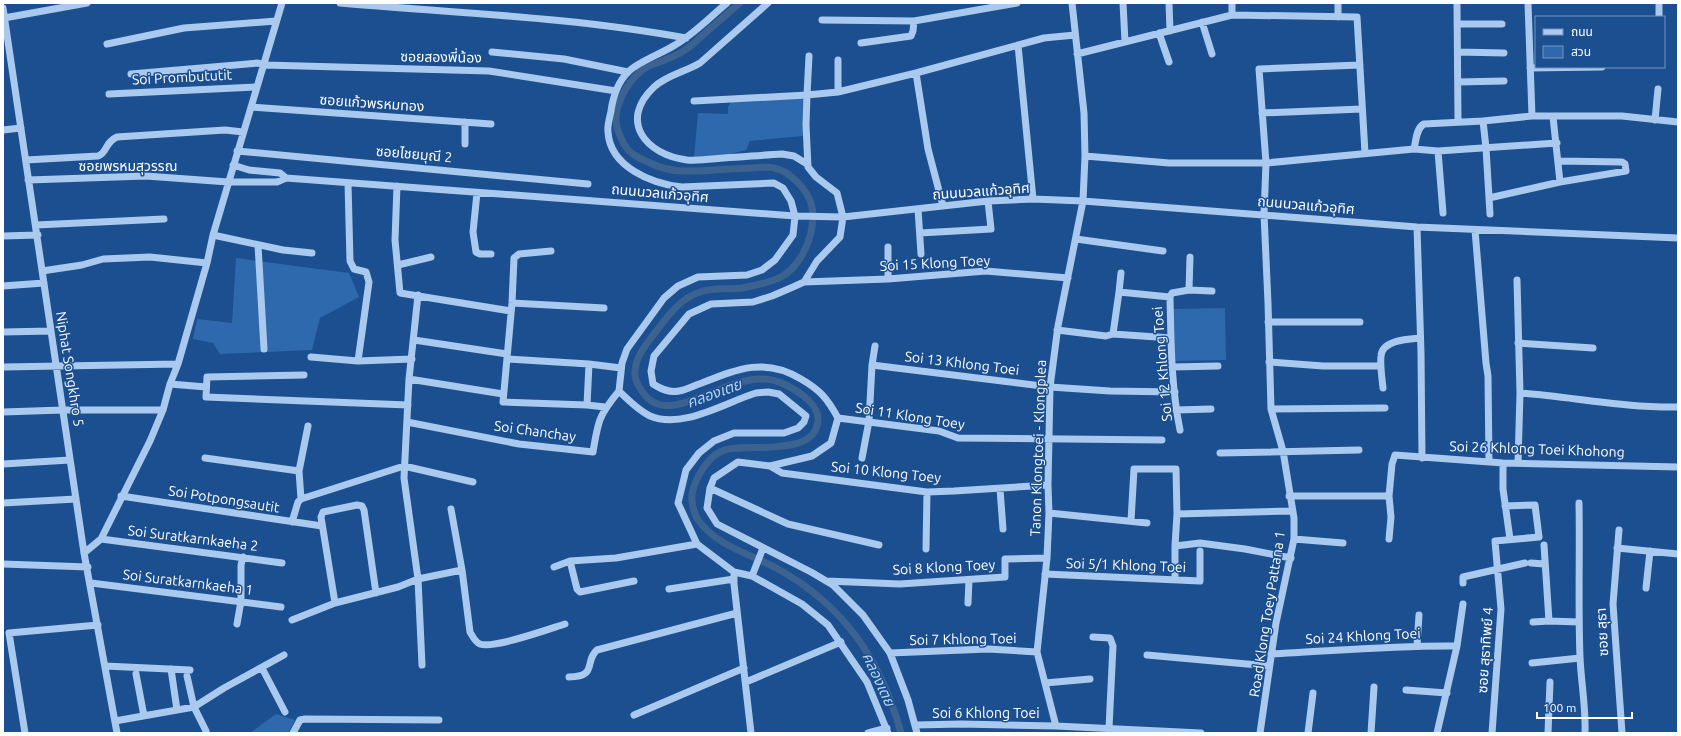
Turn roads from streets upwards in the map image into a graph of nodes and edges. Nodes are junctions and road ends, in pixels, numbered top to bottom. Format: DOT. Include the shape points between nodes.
graph roads {
  1 [pos="87,3"];
  2 [pos="282,3"];
  3 [pos="340,3"];
  4 [pos="727,3"];
  5 [pos="768,3"];
  6 [pos="1017,3"];
  7 [pos="1072,3"];
  8 [pos="1123,3"];
  9 [pos="1169,3"];
  10 [pos="1232,3"];
  11 [pos="1338,3"];
  12 [pos="1457,3"];
  13 [pos="1528,3"];
  14 [pos="1659,3"];
  15 [pos="3,8"];
  16 [pos="1232,15"];
  17 [pos="1659,16"];
  18 [pos="1338,17"];
  19 [pos="4,18"];
  20 [pos="822,20"];
  21 [pos="276,21"];
  22 [pos="914,21"];
  23 [pos="1202,22"];
  24 [pos="1532,23"];
  25 [pos="1457,24"];
  26 [pos="1502,24"];
  27 [pos="1170,30"];
  28 [pos="1160,33"];
  29 [pos="1075,34"];
  30 [pos="686,38"];
  31 [pos="1125,42"];
  32 [pos="861,43"];
  33 [pos="107,44"];
  34 [pos="1018,45"];
  35 [pos="492,52"];
  36 [pos="1458,52"];
  37 [pos="1504,53"];
  38 [pos="1077,54"];
  39 [pos="1212,54"];
  40 [pos="809,56"];
  41 [pos="838,60"];
  42 [pos="1168,62"];
  43 [pos="264,65"];
  44 [pos="1360,65"];
  45 [pos="1530,68"];
  46 [pos="1602,68"];
  47 [pos="628,72"];
  48 [pos="916,73"];
  49 [pos="131,74"];
  50 [pos="1504,81"];
  51 [pos="1458,82"];
  52 [pos="257,87"];
  53 [pos="1658,89"];
  54 [pos="616,91"];
  55 [pos="838,92"];
  56 [pos="109,94"];
  57 [pos="807,95"];
  58 [pos="694,101"];
  59 [pos="250,107"];
  60 [pos="1362,109"];
  61 [pos="1262,113"];
  62 [pos="1532,116"];
  63 [pos="1553,117"];
  64 [pos="1655,120"];
  65 [pos="1458,121"];
  66 [pos="1483,121"];
  67 [pos="465,122"];
  68 [pos="1678,122"];
  69 [pos="491,124"];
  70 [pos="20,128"];
  71 [pos="3,130"];
  72 [pos="243,132"];
  73 [pos="1557,143"];
  74 [pos="465,144"];
  75 [pos="1486,148"];
  76 [pos="1414,149"];
  77 [pos="237,151"];
  78 [pos="1438,151"];
  79 [pos="1365,153"];
  80 [pos="1085,156"];
  81 [pos="26,160"];
  82 [pos="1559,161"];
  83 [pos="1266,163"];
  84 [pos="807,164"];
  85 [pos="233,165"];
  86 [pos="286,178"];
  87 [pos="28,180"];
  88 [pos="228,182"];
  89 [pos="1560,182"];
  90 [pos="348,183"];
  91 [pos="588,184"];
  92 [pos="397,186"];
  93 [pos="477,193"];
  94 [pos="1489,198"];
  95 [pos="1033,200"];
  96 [pos="988,201"];
  97 [pos="1083,201"];
  98 [pos="943,206"];
  99 [pos="918,208"];
  100 [pos="1264,214"];
  101 [pos="1443,214"];
  102 [pos="1490,214"];
  103 [pos="797,216"];
  104 [pos="843,217"];
  105 [pos="164,219"];
  106 [pos="36,225"];
  107 [pos="1417,227"];
  108 [pos="1475,230"];
  109 [pos="920,234"];
  110 [pos="38,235"];
  111 [pos="213,235"];
  112 [pos="3,236"];
  113 [pos="1678,238"];
  114 [pos="1076,239"];
  115 [pos="258,245"];
  116 [pos="888,247"];
  117 [pos="552,251"];
  118 [pos="1163,251"];
  119 [pos="312,253"];
  120 [pos="491,254"];
  121 [pos="921,254"];
  122 [pos="1190,256"];
  123 [pos="431,257"];
  124 [pos="207,263"];
  125 [pos="398,265"];
  126 [pos="42,271"];
  127 [pos="1121,273"];
  128 [pos="1068,278"];
  129 [pos="888,279"];
  130 [pos="1517,280"];
  131 [pos="804,282"];
  132 [pos="44,283"];
  133 [pos="3,286"];
  134 [pos="1189,290"];
  135 [pos="1212,291"];
  136 [pos="1119,292"];
  137 [pos="418,295"];
  138 [pos="1170,296"];
  139 [pos="512,307"];
  140 [pos="604,308"];
  141 [pos="1268,322"];
  142 [pos="1360,322"];
  143 [pos="1057,330"];
  144 [pos="51,331"];
  145 [pos="3,332"];
  146 [pos="1110,335"];
  147 [pos="1171,338"];
  148 [pos="1420,338"];
  149 [pos="414,340"];
  150 [pos="1518,343"];
  151 [pos="875,346"];
  152 [pos="1593,348"];
  153 [pos="264,349"];
  154 [pos="311,357"];
  155 [pos="507,357"];
  156 [pos="412,359"];
  157 [pos="358,361"];
  158 [pos="1270,362"];
  159 [pos="178,364"];
  160 [pos="588,364"];
  161 [pos="872,365"];
  162 [pos="57,366"];
  163 [pos="1218,366"];
  164 [pos="1381,366"];
  165 [pos="3,367"];
  166 [pos="1172,367"];
  167 [pos="621,368"];
  168 [pos="304,375"];
  169 [pos="410,379"];
  170 [pos="170,384"];
  171 [pos="206,387"];
  172 [pos="1050,387"];
  173 [pos="1383,388"];
  174 [pos="619,391"];
  175 [pos="1175,392"];
  176 [pos="1520,393"];
  177 [pos="503,394"];
  178 [pos="587,404"];
  179 [pos="408,405"];
  180 [pos="605,407"];
  181 [pos="1678,407"];
  182 [pos="1271,408"];
  183 [pos="1385,408"];
  184 [pos="1211,409"];
  185 [pos="63,410"];
  186 [pos="163,410"];
  187 [pos="1176,410"];
  188 [pos="3,412"];
  189 [pos="838,418"];
  190 [pos="869,421"];
  191 [pos="407,422"];
  192 [pos="308,426"];
  193 [pos="1180,430"];
  194 [pos="1049,439"];
  195 [pos="1162,440"];
  196 [pos="1359,450"];
  197 [pos="1283,451"];
  198 [pos="1220,453"];
  199 [pos="205,458"];
  200 [pos="862,458"];
  201 [pos="1422,458"];
  202 [pos="70,460"];
  203 [pos="1489,462"];
  204 [pos="1518,463"];
  205 [pos="3,464"];
  206 [pos="1503,464"];
  207 [pos="404,466"];
  208 [pos="770,466"];
  209 [pos="1678,467"];
  210 [pos="299,471"];
  211 [pos="473,482"];
  212 [pos="1048,485"];
  213 [pos="710,488"];
  214 [pos="1000,489"];
  215 [pos="927,492"];
  216 [pos="122,496"];
  217 [pos="1289,496"];
  218 [pos="1389,496"];
  219 [pos="76,499"];
  220 [pos="301,499"];
  221 [pos="3,503"];
  222 [pos="1579,503"];
  223 [pos="1505,506"];
  224 [pos="451,509"];
  225 [pos="1293,511"];
  226 [pos="1049,513"];
  227 [pos="1177,514"];
  228 [pos="1131,521"];
  229 [pos="292,522"];
  230 [pos="1147,523"];
  231 [pos="322,526"];
  232 [pos="1003,529"];
  233 [pos="1619,530"];
  234 [pos="100,539"];
  235 [pos="1294,539"];
  236 [pos="1389,539"];
  237 [pos="1510,539"];
  238 [pos="1343,543"];
  239 [pos="697,544"];
  240 [pos="879,545"];
  241 [pos="1544,545"];
  242 [pos="1175,546"];
  243 [pos="763,548"];
  244 [pos="1617,548"];
  245 [pos="926,549"];
  246 [pos="1200,551"];
  247 [pos="1650,551"];
  248 [pos="84,553"];
  249 [pos="1678,554"];
  250 [pos="243,557"];
  251 [pos="1047,558"];
  252 [pos="1291,558"];
  253 [pos="570,561"];
  254 [pos="282,563"];
  255 [pos="3,564"];
  256 [pos="1544,564"];
  257 [pos="88,567"];
  258 [pos="554,567"];
  259 [pos="1498,569"];
  260 [pos="462,570"];
  261 [pos="1045,574"];
  262 [pos="734,576"];
  263 [pos="752,576"];
  264 [pos="418,579"];
  265 [pos="825,580"];
  266 [pos="969,580"];
  267 [pos="1175,580"];
  268 [pos="634,582"];
  269 [pos="91,583"];
  270 [pos="1463,583"];
  271 [pos="1646,588"];
  272 [pos="669,589"];
  273 [pos="376,593"];
  274 [pos="240,601"];
  275 [pos="335,603"];
  276 [pos="968,603"];
  277 [pos="1463,604"];
  278 [pos="281,607"];
  279 [pos="737,613"];
  280 [pos="1420,615"];
  281 [pos="292,620"];
  282 [pos="1549,621"];
  283 [pos="1534,622"];
  284 [pos="1579,622"];
  285 [pos="237,624"];
  286 [pos="565,624"];
  287 [pos="98,625"];
  288 [pos="1093,637"];
  289 [pos="841,642"];
  290 [pos="1417,645"];
  291 [pos="1457,646"];
  292 [pos="1037,652"];
  293 [pos="890,653"];
  294 [pos="1271,654"];
  295 [pos="284,655"];
  296 [pos="1147,655"];
  297 [pos="1580,658"];
  298 [pos="1532,663"];
  299 [pos="422,665"];
  300 [pos="105,666"];
  301 [pos="1269,666"];
  302 [pos="262,668"];
  303 [pos="744,668"];
  304 [pos="171,669"];
  305 [pos="136,674"];
  306 [pos="569,677"];
  307 [pos="1090,679"];
  308 [pos="746,682"];
  309 [pos="1550,682"];
  310 [pos="1045,683"];
  311 [pos="1374,687"];
  312 [pos="1406,690"];
  313 [pos="1313,693"];
  314 [pos="1447,693"];
  315 [pos="194,707"];
  316 [pos="177,710"];
  317 [pos="285,712"];
  318 [pos="634,715"];
  319 [pos="144,716"];
  320 [pos="438,720"];
  321 [pos="115,721"];
  322 [pos="916,725"];
  323 [pos="1052,728"];
  324 [pos="1109,728"];
  325 [pos="887,730"];
  326 [pos="1011,730"];
  327 [pos="206,731"];
  328 [pos="1177,732"];
  329 [pos="25,733"];
  330 [pos="117,733"];
  331 [pos="293,733"];
  332 [pos="751,733"];
  333 [pos="868,733"];
  334 [pos="917,733"];
  335 [pos="1201,733"];
  336 [pos="1260,733"];
  337 [pos="1308,733"];
  338 [pos="1371,733"];
  339 [pos="1437,733"];
  340 [pos="1492,733"];
  341 [pos="1548,733"];
  342 [pos="1585,733"];
  343 [pos="1622,733"];
  1 -- 19 [label="street"];
  2 -- 21 [label="street"];
  3 -- 30 [label="street" via="546,19"];
  4 -- 30 [label="street"];
  5 -- 84 [label="street" via="700,63 654,87 641,105 638,117 639,130 650,145 682,159 787,155"];
  6 -- 22 [label="street"];
  7 -- 29 [label="street, Tanon Klongtoei - Klongplea"];
  8 -- 31 [label="street"];
  9 -- 27 [label="street"];
  10 -- 16 [label="street"];
  11 -- 18 [label="street"];
  12 -- 25 [label="street"];
  13 -- 24 [label="street"];
  14 -- 17 [label="street"];
  15 -- 19 [label="street, Niphat Songkhro 5"];
  16 -- 18 [label="street"];
  16 -- 23 [label="street"];
  18 -- 44 [label="street" via="1357,17"];
  19 -- 70 [label="street, Niphat Songkhro 5"];
  20 -- 22 [label="street"];
  21 -- 33 [label="street" via="184,28"];
  21 -- 43 [label="street"];
  22 -- 32 [label="street" via="911,36"];
  23 -- 27 [label="street"];
  23 -- 39 [label="street"];
  24 -- 45 [label="street"];
  25 -- 26 [label="street"];
  25 -- 36 [label="street"];
  27 -- 28 [label="street"];
  28 -- 31 [label="street"];
  28 -- 42 [label="street"];
  29 -- 34 [label="street"];
  29 -- 38 [label="street, Tanon Klongtoei - Klongplea"];
  30 -- 47 [label="street"];
  31 -- 38 [label="street"];
  34 -- 48 [label="street"];
  34 -- 95 [label="street"];
  35 -- 47 [label="street" via="564,60"];
  36 -- 37 [label="street"];
  36 -- 51 [label="street"];
  38 -- 80 [label="street, Tanon Klongtoei - Klongplea" via="1084,113"];
  40 -- 57 [label="street"];
  41 -- 55 [label="street"];
  43 -- 49 [label="street, ซอยสองพี่น้อง" via="242,64"];
  43 -- 52 [label="street"];
  43 -- 54 [label="street, ซอยสองพี่น้อง" via="489,71"];
  44 -- 60 [label="street"];
  44 -- 61 [label="street, Road Klong Toey Pattana 1" via="1259,68"];
  45 -- 46 [label="street"];
  45 -- 62 [label="street"];
  47 -- 54 [label="street"];
  48 -- 55 [label="street"];
  48 -- 98 [label="street" via="928,149"];
  50 -- 51 [label="street"];
  51 -- 65 [label="street"];
  52 -- 56 [label="street, Soi Prombututit"];
  52 -- 59 [label="street"];
  53 -- 64 [label="street"];
  54 -- 103 [label="street" via="608,132 613,150 628,168 669,186 774,183 783,188"];
  55 -- 57 [label="street"];
  57 -- 58 [label="street"];
  57 -- 84 [label="street"];
  59 -- 67 [label="street, ซอยแก้วพรหมทอง"];
  59 -- 72 [label="street"];
  60 -- 61 [label="street"];
  60 -- 79 [label="street"];
  61 -- 83 [label="street, Road Klong Toey Pattana 1"];
  62 -- 63 [label="street"];
  62 -- 66 [label="street"];
  63 -- 64 [label="street" via="1622,116"];
  63 -- 73 [label="street"];
  64 -- 68 [label="street"];
  65 -- 66 [label="street"];
  65 -- 76 [label="street" via="1420,126"];
  66 -- 75 [label="street"];
  67 -- 69 [label="street, ซอยแก้วพรหมทอง"];
  67 -- 74 [label="street"];
  70 -- 71 [label="street"];
  70 -- 81 [label="street, Niphat Songkhro 5"];
  72 -- 77 [label="street"];
  72 -- 81 [label="street" via="225,130 117,137 108,143 104,152 98,156"];
  73 -- 75 [label="street"];
  73 -- 82 [label="street"];
  75 -- 78 [label="street"];
  75 -- 94 [label="street"];
  76 -- 78 [label="street"];
  76 -- 79 [label="street"];
  77 -- 85 [label="street"];
  77 -- 91 [label="street, ซอยไชยมุณี 2"];
  78 -- 101 [label="street"];
  79 -- 83 [label="street"];
  80 -- 83 [label="street" via="1169,163"];
  80 -- 97 [label="street, Tanon Klongtoei - Klongplea"];
  81 -- 87 [label="street, Niphat Songkhro 5"];
  82 -- 89 [label="street"];
  82 -- 89 [label="street" via="1622,162 1626,167 1626,171"];
  83 -- 100 [label="street, Road Klong Toey Pattana 1"];
  84 -- 104 [label="street" via="816,177 837,193"];
  85 -- 86 [label="street, ถนนนวลแก้วอุทิศ" via="249,170 280,173"];
  85 -- 88 [label="street"];
  86 -- 88 [label="street, ถนนนวลแก้วอุทิศ" via="277,182"];
  86 -- 90 [label="street, ถนนนวลแก้วอุทิศ"];
  87 -- 88 [label="street, ซอยพรหมสุวรรณ" via="146,176"];
  87 -- 106 [label="street, Niphat Songkhro 5"];
  88 -- 111 [label="street"];
  89 -- 94 [label="street"];
  90 -- 92 [label="street, ถนนนวลแก้วอุทิศ"];
  90 -- 157 [label="street" via="350,261 354,268 366,272 369,282"];
  92 -- 93 [label="street, ถนนนวลแก้วอุทิศ"];
  92 -- 125 [label="street" via="395,221"];
  93 -- 103 [label="street, ถนนนวลแก้วอุทิศ"];
  93 -- 120 [label="street" via="473,232 476,252"];
  94 -- 102 [label="street"];
  95 -- 96 [label="street, ถนนนวลแก้วอุทิศ"];
  95 -- 97 [label="street, ถนนนวลแก้วอุทิศ"];
  96 -- 98 [label="street, ถนนนวลแก้วอุทิศ"];
  96 -- 109 [label="street" via="991,229"];
  97 -- 100 [label="street, ถนนนวลแก้วอุทิศ"];
  97 -- 114 [label="street, Tanon Klongtoei - Klongplea"];
  98 -- 99 [label="street, ถนนนวลแก้วอุทิศ"];
  99 -- 104 [label="street, ถนนนวลแก้วอุทิศ"];
  99 -- 109 [label="street"];
  100 -- 107 [label="street, ถนนนวลแก้วอุทิศ"];
  100 -- 141 [label="street, Road Klong Toey Pattana 1"];
  103 -- 104 [label="street, ถนนนวลแก้วอุทิศ"];
  103 -- 167 [label="street" via="793,235 775,260 762,270 747,275 698,277 678,286 664,298 627,349"];
  104 -- 131 [label="street" via="840,237 817,261"];
  105 -- 106 [label="street"];
  106 -- 110 [label="street, Niphat Songkhro 5"];
  107 -- 108 [label="street, ถนนนวลแก้วอุทิศ"];
  107 -- 148 [label="street"];
  108 -- 113 [label="street, ถนนนวลแก้วอุทิศ"];
  108 -- 203 [label="street" via="1488,372"];
  109 -- 121 [label="street"];
  110 -- 112 [label="street"];
  110 -- 126 [label="street, Niphat Songkhro 5"];
  111 -- 115 [label="street"];
  111 -- 124 [label="street"];
  114 -- 118 [label="street"];
  114 -- 128 [label="street, Tanon Klongtoei - Klongplea"];
  115 -- 119 [label="street"];
  115 -- 153 [label="street"];
  116 -- 129 [label="street"];
  117 -- 139 [label="street" via="517,255 514,258"];
  122 -- 134 [label="street"];
  123 -- 125 [label="street"];
  124 -- 126 [label="street" via="150,257 103,259"];
  124 -- 159 [label="street"];
  125 -- 137 [label="street" via="400,293"];
  126 -- 132 [label="street, Niphat Songkhro 5"];
  127 -- 136 [label="street"];
  128 -- 129 [label="street, Soi 15 Klong Toey" via="986,271"];
  128 -- 143 [label="street, Tanon Klongtoei - Klongplea"];
  129 -- 131 [label="street, Soi 15 Klong Toey"];
  130 -- 150 [label="street"];
  131 -- 189 [label="street" via="753,302 711,304 689,314 654,356 651,371 653,384 665,391 679,391 742,368 767,366 793,374 817,388"];
  132 -- 133 [label="street"];
  132 -- 144 [label="street, Niphat Songkhro 5"];
  134 -- 135 [label="street"];
  134 -- 138 [label="street" via="1172,293"];
  136 -- 138 [label="street"];
  136 -- 146 [label="street"];
  137 -- 139 [label="street"];
  137 -- 149 [label="street"];
  138 -- 147 [label="street, Soi 12 Khlong Toei"];
  139 -- 140 [label="street"];
  139 -- 155 [label="street"];
  141 -- 142 [label="street"];
  141 -- 158 [label="street, Road Klong Toey Pattana 1"];
  143 -- 146 [label="street"];
  143 -- 172 [label="street, Tanon Klongtoei - Klongplea"];
  144 -- 145 [label="street"];
  144 -- 162 [label="street, Niphat Songkhro 5"];
  146 -- 147 [label="street"];
  147 -- 166 [label="street, Soi 12 Khlong Toei"];
  148 -- 164 [label="street" via="1400,340 1387,346 1381,353"];
  148 -- 201 [label="street"];
  149 -- 155 [label="street"];
  149 -- 156 [label="street"];
  150 -- 152 [label="street"];
  150 -- 176 [label="street"];
  151 -- 161 [label="street"];
  154 -- 157 [label="street"];
  155 -- 160 [label="street"];
  155 -- 177 [label="street"];
  156 -- 157 [label="street"];
  156 -- 169 [label="street"];
  158 -- 164 [label="street" via="1323,366"];
  158 -- 182 [label="street, Road Klong Toey Pattana 1"];
  159 -- 162 [label="street"];
  159 -- 170 [label="street"];
  160 -- 167 [label="street"];
  160 -- 178 [label="street"];
  161 -- 172 [label="street, Soi 13 Khlong Toei"];
  161 -- 190 [label="street"];
  162 -- 165 [label="street"];
  162 -- 185 [label="street, Niphat Songkhro 5"];
  163 -- 166 [label="street"];
  164 -- 173 [label="street"];
  166 -- 175 [label="street, Soi 12 Khlong Toei"];
  167 -- 174 [label="street"];
  168 -- 171 [label="street" via="207,378"];
  169 -- 177 [label="street"];
  169 -- 179 [label="street"];
  170 -- 171 [label="street"];
  170 -- 186 [label="street"];
  171 -- 179 [label="street" via="206,397"];
  172 -- 175 [label="street, Soi 13 Khlong Toei"];
  172 -- 194 [label="street, Tanon Klongtoei - Klongplea"];
  174 -- 180 [label="street, Soi Chanchay"];
  174 -- 239 [label="street" via="650,416 670,420 686,418 756,393 768,392 779,394 806,416 798,428 778,433 734,433 714,441 699,453 686,470 678,503"];
  175 -- 187 [label="street, Soi 12 Khlong Toei"];
  176 -- 181 [label="street" via="1652,408"];
  176 -- 204 [label="street"];
  177 -- 178 [label="street" via="503,402"];
  178 -- 180 [label="street"];
  179 -- 191 [label="street"];
  180 -- 191 [label="street, Soi Chanchay" via="598,420 593,452 519,444"];
  182 -- 183 [label="street"];
  182 -- 197 [label="street, Road Klong Toey Pattana 1"];
  184 -- 187 [label="street"];
  185 -- 186 [label="street"];
  185 -- 188 [label="street"];
  185 -- 202 [label="street, Niphat Songkhro 5"];
  186 -- 216 [label="street"];
  187 -- 193 [label="street, Soi 12 Khlong Toei"];
  189 -- 190 [label="street, Soi 11 Klong Toey"];
  189 -- 208 [label="street" via="831,443 812,456"];
  190 -- 194 [label="street, Soi 11 Klong Toey" via="939,431 958,438"];
  190 -- 200 [label="street"];
  191 -- 207 [label="street"];
  192 -- 210 [label="street"];
  194 -- 195 [label="street, Soi 12 Khlong Toei"];
  194 -- 212 [label="street, Tanon Klongtoei - Klongplea"];
  196 -- 197 [label="street"];
  197 -- 198 [label="street"];
  197 -- 217 [label="street, Road Klong Toey Pattana 1"];
  199 -- 210 [label="street"];
  201 -- 203 [label="street, Soi 26 Khlong Toei Khohong"];
  201 -- 218 [label="street, Soi 26 Khlong Toei Khohong" via="1395,455"];
  202 -- 205 [label="street"];
  202 -- 219 [label="street, Niphat Songkhro 5"];
  203 -- 206 [label="street, Soi 26 Khlong Toei Khohong"];
  204 -- 206 [label="street, Soi 26 Khlong Toei Khohong"];
  204 -- 209 [label="street, Soi 26 Khlong Toei Khohong"];
  206 -- 223 [label="street"];
  207 -- 211 [label="street"];
  207 -- 220 [label="street"];
  207 -- 264 [label="street"];
  208 -- 213 [label="street" via="738,462 714,478"];
  208 -- 215 [label="street, Soi 10 Klong Toey" via="782,473"];
  210 -- 220 [label="street"];
  212 -- 214 [label="street, Soi 10 Klong Toey"];
  212 -- 226 [label="street, Tanon Klongtoei - Klongplea"];
  213 -- 240 [label="street" via="788,524"];
  213 -- 243 [label="street" via="708,508 717,524"];
  214 -- 215 [label="street, Soi 10 Klong Toey"];
  214 -- 232 [label="street"];
  215 -- 245 [label="street"];
  216 -- 229 [label="street, Soi Potpongsautit"];
  216 -- 234 [label="street"];
  217 -- 218 [label="street"];
  217 -- 225 [label="street, Road Klong Toey Pattana 1"];
  218 -- 236 [label="street"];
  219 -- 221 [label="street"];
  219 -- 248 [label="street, Niphat Songkhro 5"];
  220 -- 229 [label="street"];
  222 -- 284 [label="street"];
  223 -- 237 [label="street"];
  223 -- 237 [label="street" via="1535,504 1539,537"];
  224 -- 260 [label="street"];
  225 -- 227 [label="street"];
  225 -- 235 [label="street, Road Klong Toey Pattana 1"];
  226 -- 228 [label="street"];
  226 -- 251 [label="street, Tanon Klongtoei - Klongplea"];
  227 -- 228 [label="street" via="1176,469 1134,469"];
  227 -- 242 [label="street"];
  228 -- 230 [label="street"];
  229 -- 231 [label="street, Soi Potpongsautit"];
  231 -- 273 [label="street" via="323,512 362,506"];
  231 -- 275 [label="street"];
  233 -- 244 [label="street, ซอย สุธา"];
  234 -- 248 [label="street"];
  234 -- 250 [label="street, Soi Suratkarnkaeha 2"];
  235 -- 238 [label="street"];
  235 -- 252 [label="street, Road Klong Toey Pattana 1"];
  237 -- 259 [label="street, ซอย สุธาทิพย์ 4" via="1495,541"];
  239 -- 253 [label="street" via="616,558"];
  239 -- 262 [label="street"];
  241 -- 256 [label="street"];
  242 -- 252 [label="street" via="1206,543"];
  242 -- 267 [label="street"];
  243 -- 263 [label="street"];
  243 -- 265 [label="street"];
  244 -- 247 [label="street"];
  244 -- 343 [label="street, ซอย สุธา" via="1613,604"];
  246 -- 267 [label="street, Soi 5/1 Khlong Toei" via="1200,581"];
  247 -- 249 [label="street"];
  247 -- 271 [label="street"];
  248 -- 257 [label="street, Niphat Songkhro 5"];
  250 -- 254 [label="street, Soi Suratkarnkaeha 2"];
  250 -- 274 [label="street"];
  251 -- 261 [label="street, Tanon Klongtoei - Klongplea"];
  251 -- 266 [label="street, Soi 8 Klong Toey" via="1005,559 1005,577"];
  252 -- 294 [label="street, Road Klong Toey Pattana 1"];
  253 -- 258 [label="street"];
  253 -- 268 [label="street" via="580,592"];
  255 -- 257 [label="street"];
  256 -- 259 [label="street" via="1528,563"];
  256 -- 282 [label="street"];
  257 -- 269 [label="street, Niphat Songkhro 5"];
  259 -- 270 [label="street" via="1463,577"];
  259 -- 340 [label="street, ซอย สุธาทิพย์ 4" via="1501,609"];
  260 -- 264 [label="street"];
  260 -- 286 [label="street" via="470,632 474,640 480,644 490,645"];
  261 -- 267 [label="street, Soi 5/1 Khlong Toei"];
  261 -- 292 [label="street, Tanon Klongtoei - Klongplea"];
  262 -- 263 [label="street"];
  262 -- 272 [label="street"];
  262 -- 279 [label="street"];
  263 -- 289 [label="street" via="802,604 828,625"];
  264 -- 273 [label="street"];
  264 -- 299 [label="street"];
  265 -- 266 [label="street, Soi 8 Klong Toey" via="900,584"];
  265 -- 293 [label="street" via="862,615"];
  266 -- 276 [label="street"];
  269 -- 274 [label="street, Soi Suratkarnkaeha 1"];
  269 -- 287 [label="street, Niphat Songkhro 5"];
  273 -- 275 [label="street"];
  274 -- 278 [label="street, Soi Suratkarnkaeha 1"];
  274 -- 285 [label="street"];
  275 -- 281 [label="street"];
  277 -- 291 [label="street"];
  279 -- 303 [label="street"];
  279 -- 306 [label="street" via="597,650 584,675"];
  280 -- 290 [label="street"];
  282 -- 283 [label="street"];
  282 -- 284 [label="street"];
  284 -- 297 [label="street"];
  287 -- 300 [label="street, Niphat Songkhro 5"];
  287 -- 329 [label="street" via="9,633"];
  288 -- 324 [label="street" via="1110,638 1113,646"];
  289 -- 308 [label="street"];
  289 -- 325 [label="street" via="867,682"];
  290 -- 291 [label="street, Soi 24 Khlong Toei"];
  290 -- 294 [label="street, Soi 24 Khlong Toei"];
  291 -- 314 [label="street"];
  292 -- 293 [label="street, Soi 7 Khlong Toei" via="988,649"];
  292 -- 310 [label="street, Tanon Klongtoei - Klongplea"];
  293 -- 322 [label="street"];
  294 -- 301 [label="street, Road Klong Toey Pattana 1"];
  295 -- 302 [label="street"];
  296 -- 301 [label="street"];
  297 -- 298 [label="street"];
  297 -- 342 [label="street" via="1586,714"];
  300 -- 304 [label="street"];
  300 -- 321 [label="street, Niphat Songkhro 5"];
  301 -- 336 [label="street, Road Klong Toey Pattana 1"];
  302 -- 315 [label="street"];
  302 -- 317 [label="street"];
  303 -- 308 [label="street"];
  303 -- 318 [label="street"];
  304 -- 315 [label="street" via="189,673"];
  304 -- 316 [label="street"];
  305 -- 319 [label="street"];
  307 -- 310 [label="street"];
  308 -- 332 [label="street"];
  309 -- 341 [label="street"];
  310 -- 323 [label="street, Tanon Klongtoei - Klongplea"];
  311 -- 338 [label="street"];
  312 -- 314 [label="street"];
  313 -- 337 [label="street"];
  314 -- 339 [label="street"];
  315 -- 316 [label="street"];
  315 -- 327 [label="street"];
  316 -- 319 [label="street"];
  319 -- 321 [label="street"];
  320 -- 331 [label="street" via="305,719 300,720"];
  321 -- 330 [label="street, Niphat Songkhro 5"];
  322 -- 326 [label="street, Soi 6 Khlong Toei" via="961,724"];
  322 -- 334 [label="street"];
  323 -- 324 [label="street"];
  323 -- 326 [label="street, Soi 6 Khlong Toei"];
  324 -- 328 [label="street"];
  325 -- 333 [label="street"];
  328 -- 335 [label="street"];
}
